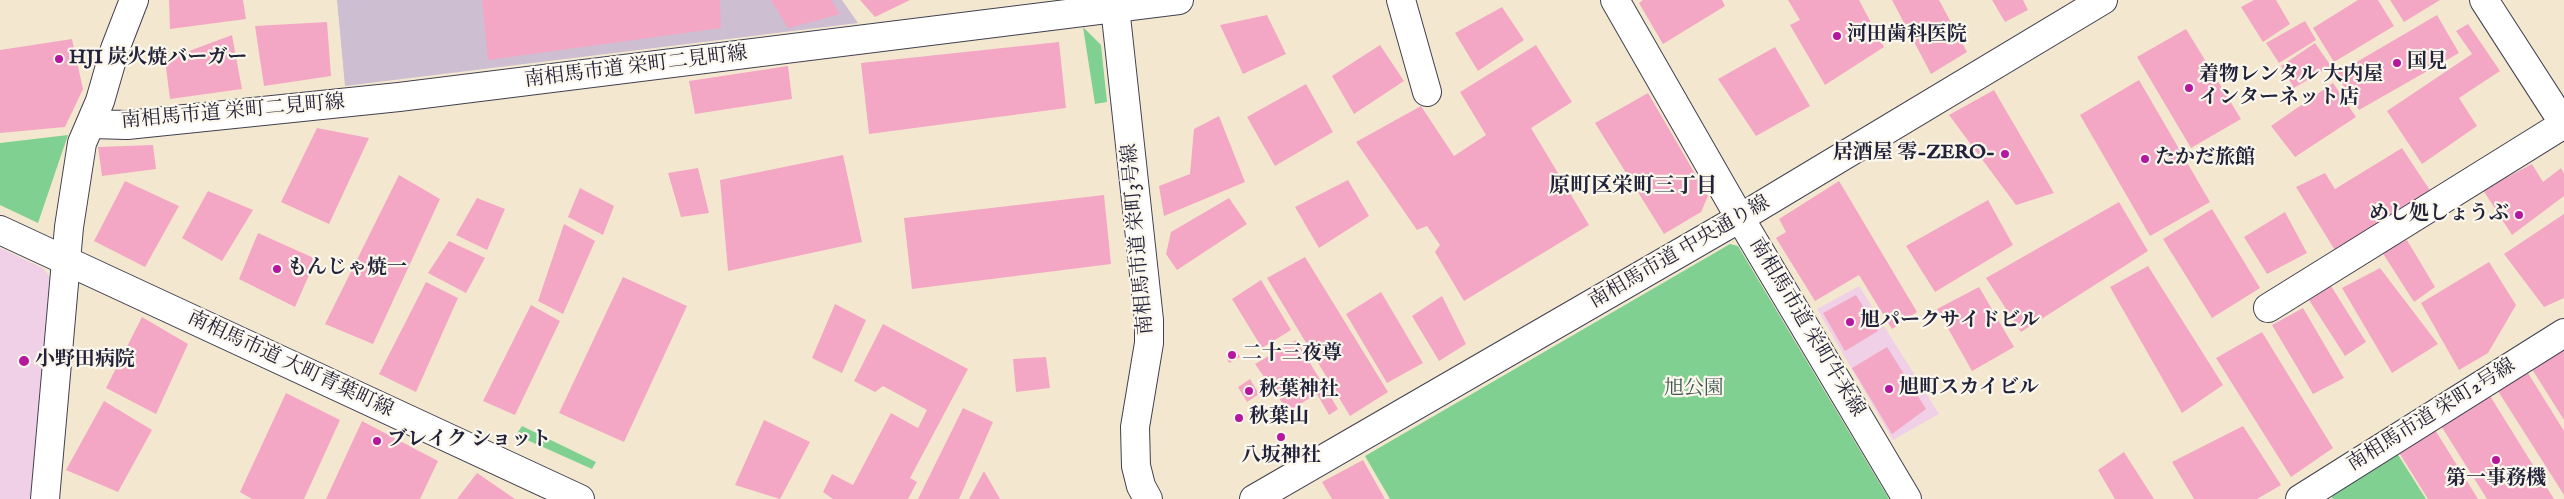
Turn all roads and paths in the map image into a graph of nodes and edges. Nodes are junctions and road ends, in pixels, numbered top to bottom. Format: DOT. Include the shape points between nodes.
graph roads {
  1 [pos="134,0"];
  2 [pos="1179,0"];
  3 [pos="1401,0"];
  4 [pos="1615,0"];
  5 [pos="2103,0"];
  6 [pos="2484,0"];
  7 [pos="1125,4"];
  8 [pos="1427,92"];
  9 [pos="92,124"];
  10 [pos="2564,124"];
  11 [pos="1740,218"];
  12 [pos="0,230"];
  13 [pos="67,262"];
  14 [pos="2268,308"];
  15 [pos="2564,333"];
  16 [pos="45,499"];
  17 [pos="580,499"];
  18 [pos="1148,499"];
  19 [pos="1254,499"];
  20 [pos="1907,499"];
  21 [pos="2300,499"];
  1 -- 9 [label="street"];
  2 -- 7 [label="street, 南相馬市道 栄町二見町線"];
  3 -- 8 [label="street"];
  4 -- 11 [label="street, 南相馬市道 栄町牛来線"];
  5 -- 11 [label="street, 南相馬市道 中央通り線"];
  6 -- 10 [label="street"];
  7 -- 9 [label="street, 南相馬市道 栄町二見町線" via="1082,13 408,96 127,125"];
  7 -- 18 [label="street, 南相馬市道 栄町3号線" via="1149,343 1135,427 1136,466"];
  9 -- 13 [label="street" via="82,143"];
  10 -- 14 [label="street"];
  11 -- 19 [label="street, 南相馬市道 中央通り線"];
  11 -- 20 [label="street, 南相馬市道 栄町牛来線"];
  12 -- 13 [label="street, 南相馬市道 大町青葉町線"];
  13 -- 16 [label="street"];
  13 -- 17 [label="street, 南相馬市道 大町青葉町線"];
  15 -- 21 [label="street, 南相馬市道 栄町2号線"];
}
